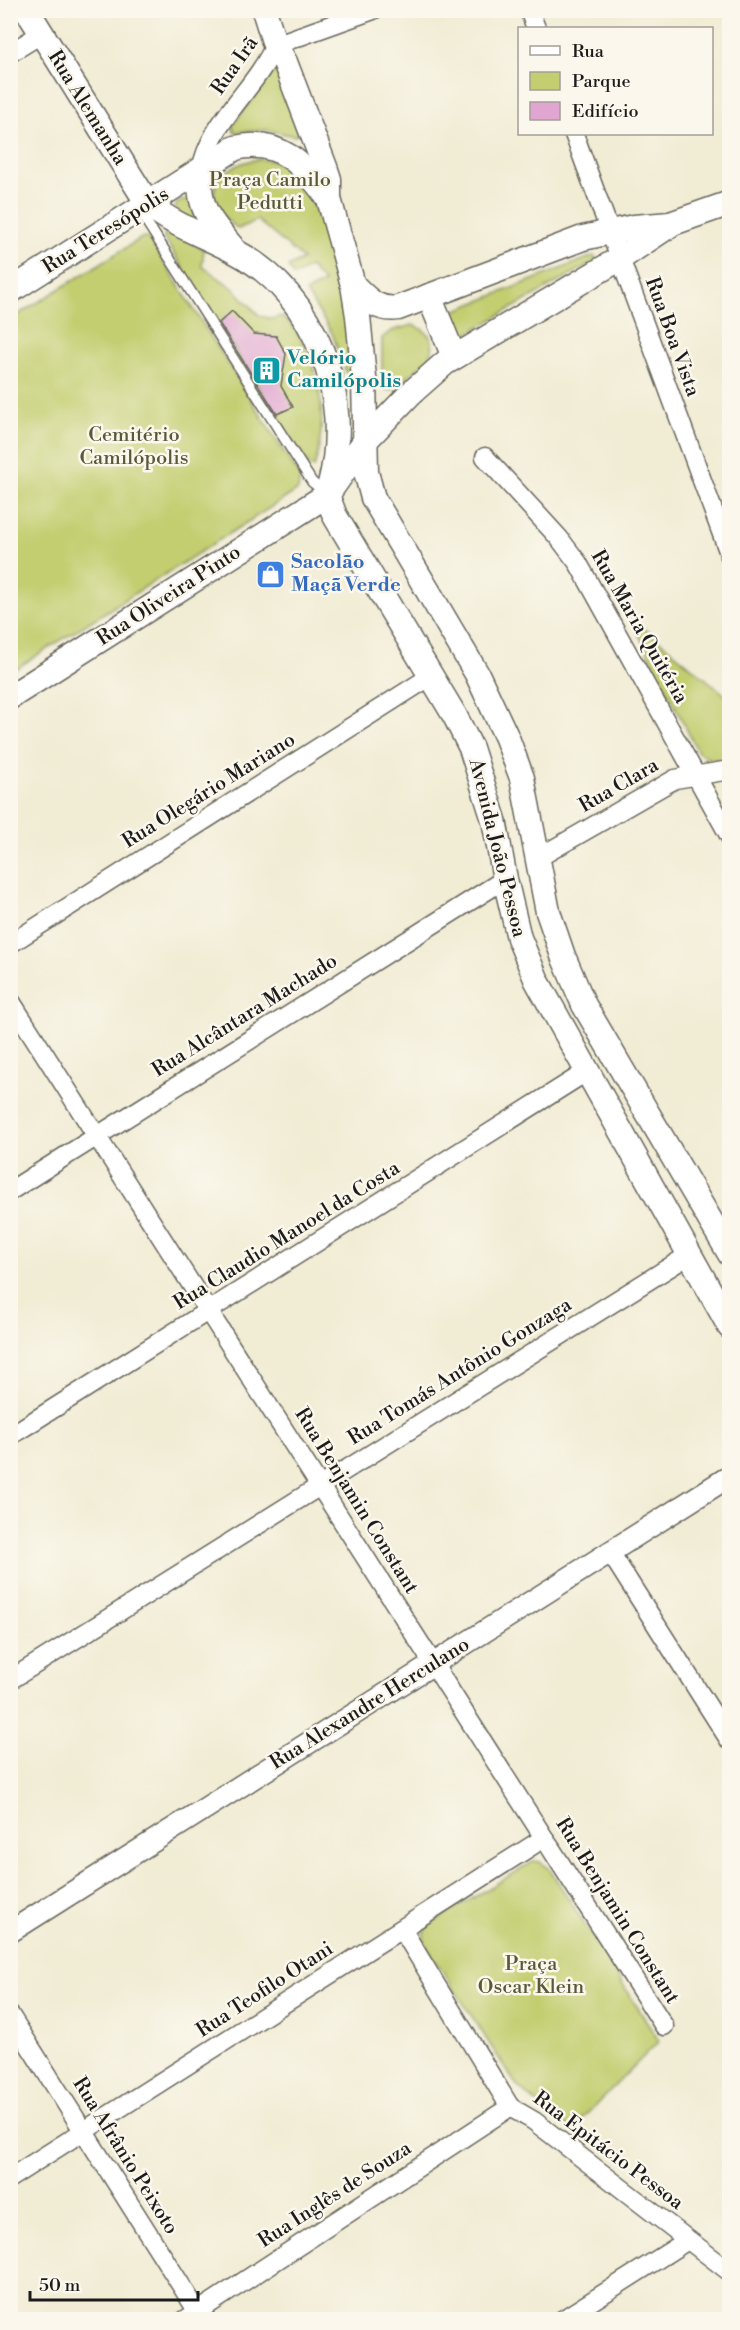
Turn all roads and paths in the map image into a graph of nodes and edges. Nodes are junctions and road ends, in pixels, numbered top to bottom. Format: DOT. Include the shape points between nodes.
graph roads {
  1 [pos="27,10"];
  2 [pos="264,10"];
  3 [pos="373,10"];
  4 [pos="530,10"];
  5 [pos="536,27"];
  6 [pos="41,34"];
  7 [pos="275,45"];
  8 [pos="10,53"];
  9 [pos="574,135"];
  10 [pos="201,171"];
  11 [pos="329,200"];
  12 [pos="729,202"];
  13 [pos="143,207"];
  14 [pos="673,223"];
  15 [pos="609,231"];
  16 [pos="236,251"];
  17 [pos="619,259"];
  18 [pos="353,285"];
  19 [pos="10,291"];
  20 [pos="429,296"];
  21 [pos="454,357"];
  22 [pos="365,441"];
  23 [pos="485,457"];
  24 [pos="327,495"];
  25 [pos="729,556"];
  26 [pos="431,676"];
  27 [pos="10,697"];
  28 [pos="729,770"];
  29 [pos="697,775"];
  30 [pos="729,837"];
  31 [pos="536,859"];
  32 [pos="505,879"];
  33 [pos="10,944"];
  34 [pos="10,1000"];
  35 [pos="586,1072"];
  36 [pos="97,1136"];
  37 [pos="10,1191"];
  38 [pos="729,1254"];
  39 [pos="689,1255"];
  40 [pos="209,1312"];
  41 [pos="729,1327"];
  42 [pos="10,1436"];
  43 [pos="729,1476"];
  44 [pos="320,1486"];
  45 [pos="610,1552"];
  46 [pos="433,1664"];
  47 [pos="10,1680"];
  48 [pos="729,1741"];
  49 [pos="544,1838"];
  50 [pos="402,1929"];
  51 [pos="10,1932"];
  52 [pos="10,2015"];
  53 [pos="664,2026"];
  54 [pos="510,2107"];
  55 [pos="84,2132"];
  56 [pos="10,2178"];
  57 [pos="688,2240"];
  58 [pos="729,2272"];
  59 [pos="195,2317"];
  60 [pos="562,2319"];
  1 -- 6 [label="main road, Rua Alemanha"];
  2 -- 7 [label="main road"];
  3 -- 7 [label="street, Rua Irã"];
  4 -- 5 [label="street"];
  6 -- 8 [label="street"];
  6 -- 13 [label="main road, Rua Alemanha"];
  7 -- 10 [label="street, Rua Irã" via="213,136"];
  7 -- 11 [label="main road" via="325,166"];
  9 -- 15 [label="street, Rua Boa Vista"];
  10 -- 11 [label="main road, Rua Teresópolis" via="235,148 264,145 294,160"];
  10 -- 13 [label="main road, Rua Teresópolis"];
  10 -- 16 [label="main road" via="200,200 204,210"];
  11 -- 18 [label="main road"];
  12 -- 14 [label="main road"];
  13 -- 16 [label="main road"];
  13 -- 19 [label="main road, Rua Teresópolis"];
  13 -- 24 [label="lane" via="312,482"];
  14 -- 15 [label="main road"];
  14 -- 17 [label="main road"];
  15 -- 17 [label="street, Rua Boa Vista"];
  15 -- 20 [label="main road"];
  16 -- 24 [label="main road" via="269,276 296,305 326,359 337,427 336,457"];
  17 -- 21 [label="main road"];
  17 -- 25 [label="street, Rua Boa Vista"];
  18 -- 20 [label="main road" via="381,308 398,308"];
  18 -- 22 [label="main road" via="362,347"];
  20 -- 21 [label="main road"];
  21 -- 22 [label="main road" via="411,393"];
  22 -- 24 [label="main road"];
  22 -- 31 [label="main road, Avenida João Pessoa" via="366,472 373,498 477,674 507,738 522,778"];
  23 -- 29 [label="street, Rua Maria Quitéria" via="578,563"];
  24 -- 26 [label="main road, Avenida João Pessoa" via="335,516"];
  24 -- 27 [label="main road, Rua Oliveira Pinto"];
  26 -- 32 [label="main road, Avenida João Pessoa" via="471,748 494,820"];
  26 -- 33 [label="street, Rua Olegário Mariano"];
  28 -- 29 [label="street, Rua Clara"];
  29 -- 30 [label="street, Rua Maria Quitéria"];
  29 -- 31 [label="street, Rua Clara" via="675,780"];
  31 -- 38 [label="main road, Avenida João Pessoa" via="563,956 584,1005"];
  32 -- 35 [label="main road, Avenida João Pessoa" via="519,939"];
  32 -- 36 [label="street, Rua Alcântara Machado"];
  34 -- 36 [label="street, Rua Benjamin Constant"];
  35 -- 39 [label="main road, Avenida João Pessoa"];
  35 -- 40 [label="street, Rua Claudio Manoel da Costa"];
  36 -- 37 [label="street, Rua Alcântara Machado"];
  36 -- 40 [label="street, Rua Benjamin Constant"];
  39 -- 41 [label="main road, Avenida João Pessoa"];
  39 -- 44 [label="street, Rua Tomás Antônio Gonzaga"];
  40 -- 42 [label="street, Rua Claudio Manoel da Costa"];
  40 -- 44 [label="street, Rua Benjamin Constant"];
  43 -- 45 [label="street, Rua Alexandre Herculano"];
  44 -- 46 [label="street, Rua Benjamin Constant"];
  44 -- 47 [label="street, Rua Tomás Antônio Gonzaga"];
  45 -- 46 [label="street, Rua Alexandre Herculano"];
  45 -- 48 [label="street"];
  46 -- 49 [label="street, Rua Benjamin Constant"];
  46 -- 51 [label="street, Rua Alexandre Herculano"];
  49 -- 50 [label="street, Rua Teofilo Otani"];
  49 -- 53 [label="street, Rua Benjamin Constant"];
  50 -- 54 [label="street, Rua Epitácio Pessoa"];
  50 -- 55 [label="street, Rua Teofilo Otani"];
  52 -- 55 [label="street, Rua Afrânio Peixoto"];
  54 -- 57 [label="street, Rua Epitácio Pessoa" via="534,2121"];
  54 -- 59 [label="street, Rua Inglês de Souza"];
  55 -- 56 [label="street, Rua Teofilo Otani"];
  55 -- 59 [label="street, Rua Afrânio Peixoto"];
  57 -- 58 [label="street, Rua Epitácio Pessoa"];
  57 -- 60 [label="street"];
}
